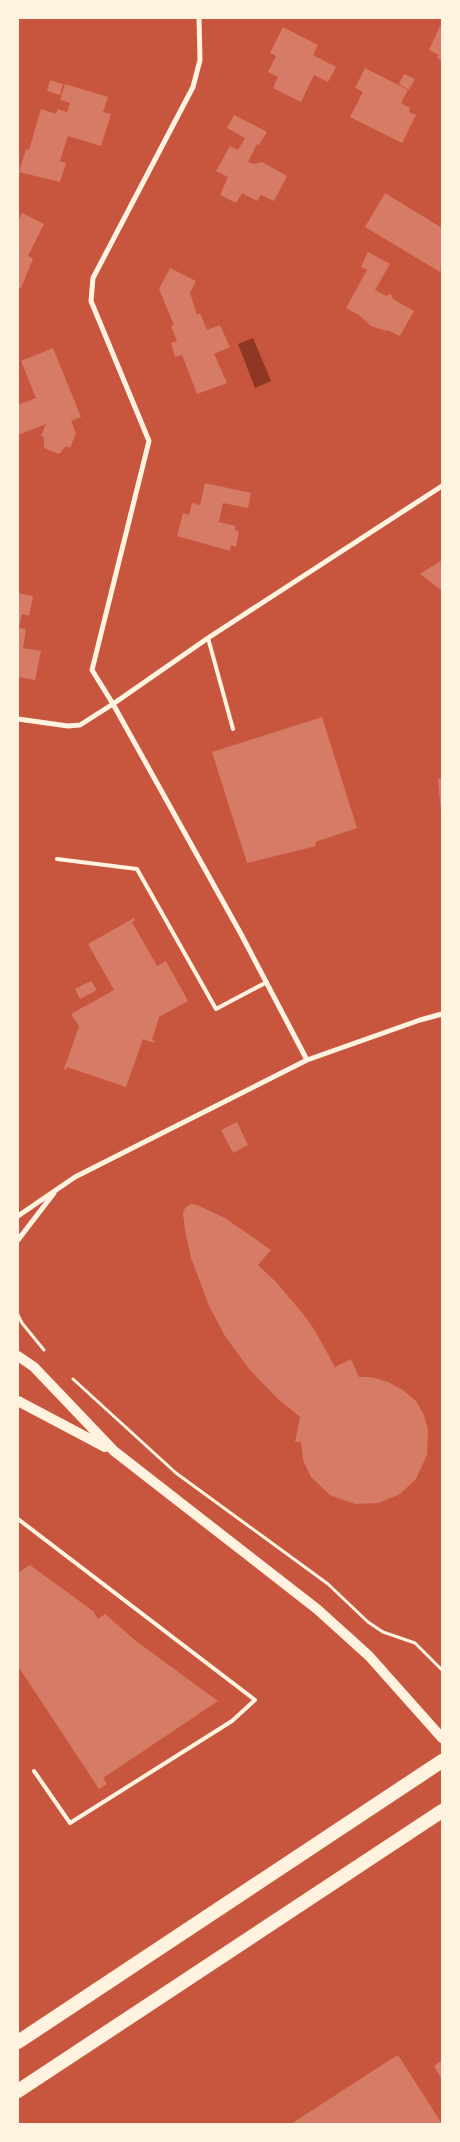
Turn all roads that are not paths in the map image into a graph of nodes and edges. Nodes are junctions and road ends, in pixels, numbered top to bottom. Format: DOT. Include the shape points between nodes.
graph roads {
  1 [pos="198,18"];
  2 [pos="442,486"];
  3 [pos="208,638"];
  4 [pos="113,704"];
  5 [pos="18,719"];
  6 [pos="233,728"];
  7 [pos="57,860"];
  8 [pos="267,982"];
  9 [pos="442,1014"];
  10 [pos="307,1060"];
  11 [pos="58,1188"];
  12 [pos="18,1216"];
  13 [pos="18,1240"];
  14 [pos="18,1356"];
  15 [pos="18,1401"];
  16 [pos="114,1451"];
  17 [pos="18,1519"];
  18 [pos="442,1738"];
  19 [pos="442,1761"];
  20 [pos="34,1771"];
  21 [pos="442,1811"];
  22 [pos="18,2042"];
  23 [pos="18,2091"];
  1 -- 4 [label="street" via="200,60 193,87 93,278 91,301 149,441 92,670"];
  2 -- 3 [label="street"];
  3 -- 4 [label="street"];
  3 -- 6 [label="lane"];
  4 -- 5 [label="street" via="80,725"];
  4 -- 8 [label="street"];
  7 -- 8 [label="lane" via="137,869 216,1009"];
  8 -- 10 [label="street"];
  9 -- 10 [label="street"];
  10 -- 11 [label="street"];
  11 -- 12 [label="street"];
  11 -- 13 [label="street"];
  14 -- 16 [label="main road" via="34,1367"];
  15 -- 16 [label="main road"];
  16 -- 18 [label="main road" via="317,1609 369,1656"];
  17 -- 20 [label="lane" via="255,1700 232,1721 70,1823"];
  19 -- 22 [label="highway"];
  21 -- 23 [label="highway"];
}
